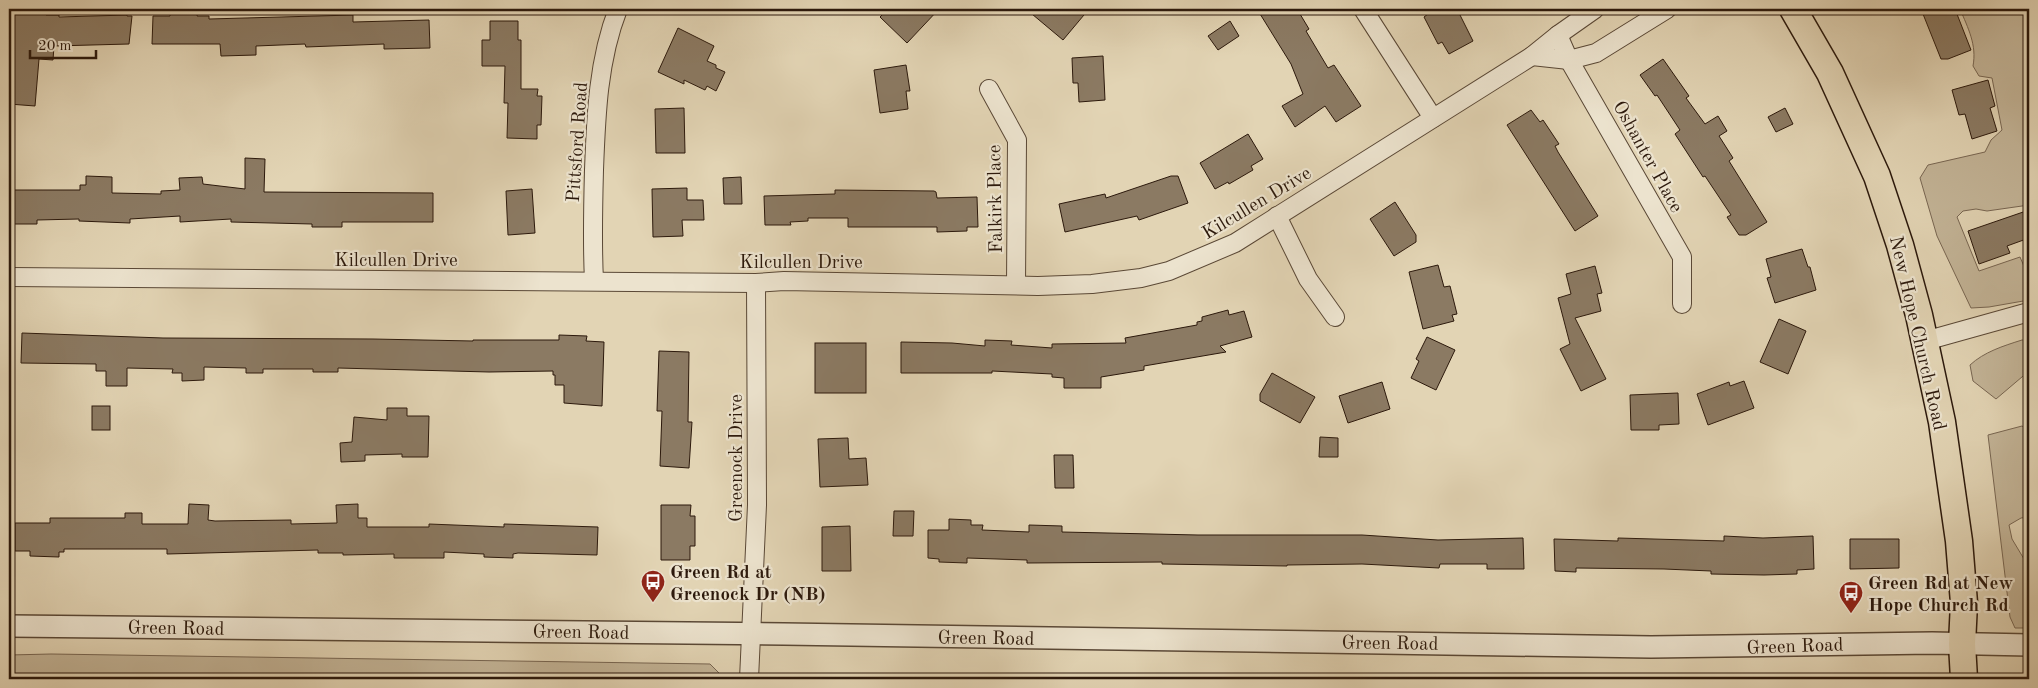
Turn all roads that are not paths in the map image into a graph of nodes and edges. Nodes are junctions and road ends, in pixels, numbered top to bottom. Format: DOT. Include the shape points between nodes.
graph roads {
  1 [pos="1364,9"];
  2 [pos="1595,9"];
  3 [pos="1667,9"];
  4 [pos="1793,9"];
  5 [pos="615,10"];
  6 [pos="1558,35"];
  7 [pos="1532,56"];
  8 [pos="1569,60"];
  9 [pos="989,89"];
  10 [pos="1433,118"];
  11 [pos="1277,216"];
  12 [pos="9,277"];
  13 [pos="594,280"];
  14 [pos="756,283"];
  15 [pos="1016,285"];
  16 [pos="1682,304"];
  17 [pos="2029,312"];
  18 [pos="1335,317"];
  19 [pos="1925,341"];
  20 [pos="9,626"];
  21 [pos="751,634"];
  22 [pos="1962,644"];
  23 [pos="2029,645"];
  24 [pos="749,679"];
  25 [pos="1964,679"];
  1 -- 10 [label="street"];
  2 -- 6 [label="street, Kilcullen Drive"];
  3 -- 8 [label="street" via="1596,53"];
  4 -- 19 [label="main road, New Hope Church Road" via="1830,73 1877,176 1900,245"];
  5 -- 13 [label="street, Pittsford Road" via="605,51 595,130"];
  6 -- 7 [label="street, Kilcullen Drive"];
  6 -- 8 [label="street, Oshanter Place"];
  7 -- 8 [label="street"];
  7 -- 10 [label="street, Kilcullen Drive"];
  8 -- 16 [label="street, Oshanter Place" via="1682,257"];
  9 -- 15 [label="street, Falkirk Place" via="1017,140"];
  10 -- 11 [label="street, Kilcullen Drive"];
  11 -- 15 [label="street, Kilcullen Drive" via="1235,243 1169,271 1092,284"];
  11 -- 18 [label="street" via="1308,279"];
  12 -- 13 [label="street, Kilcullen Drive"];
  13 -- 14 [label="street, Kilcullen Drive"];
  14 -- 15 [label="street, Kilcullen Drive"];
  14 -- 21 [label="street, Greenock Drive" via="757,505"];
  17 -- 19 [label="street"];
  19 -- 22 [label="main road, New Hope Church Road" via="1942,422 1959,541 1964,603"];
  20 -- 21 [label="street, Green Road"];
  21 -- 22 [label="street, Green Road" via="1651,647"];
  21 -- 24 [label="street, Greenock Drive"];
  22 -- 23 [label="street, Green Road"];
  22 -- 25 [label="main road, New Hope Church Road"];
}
